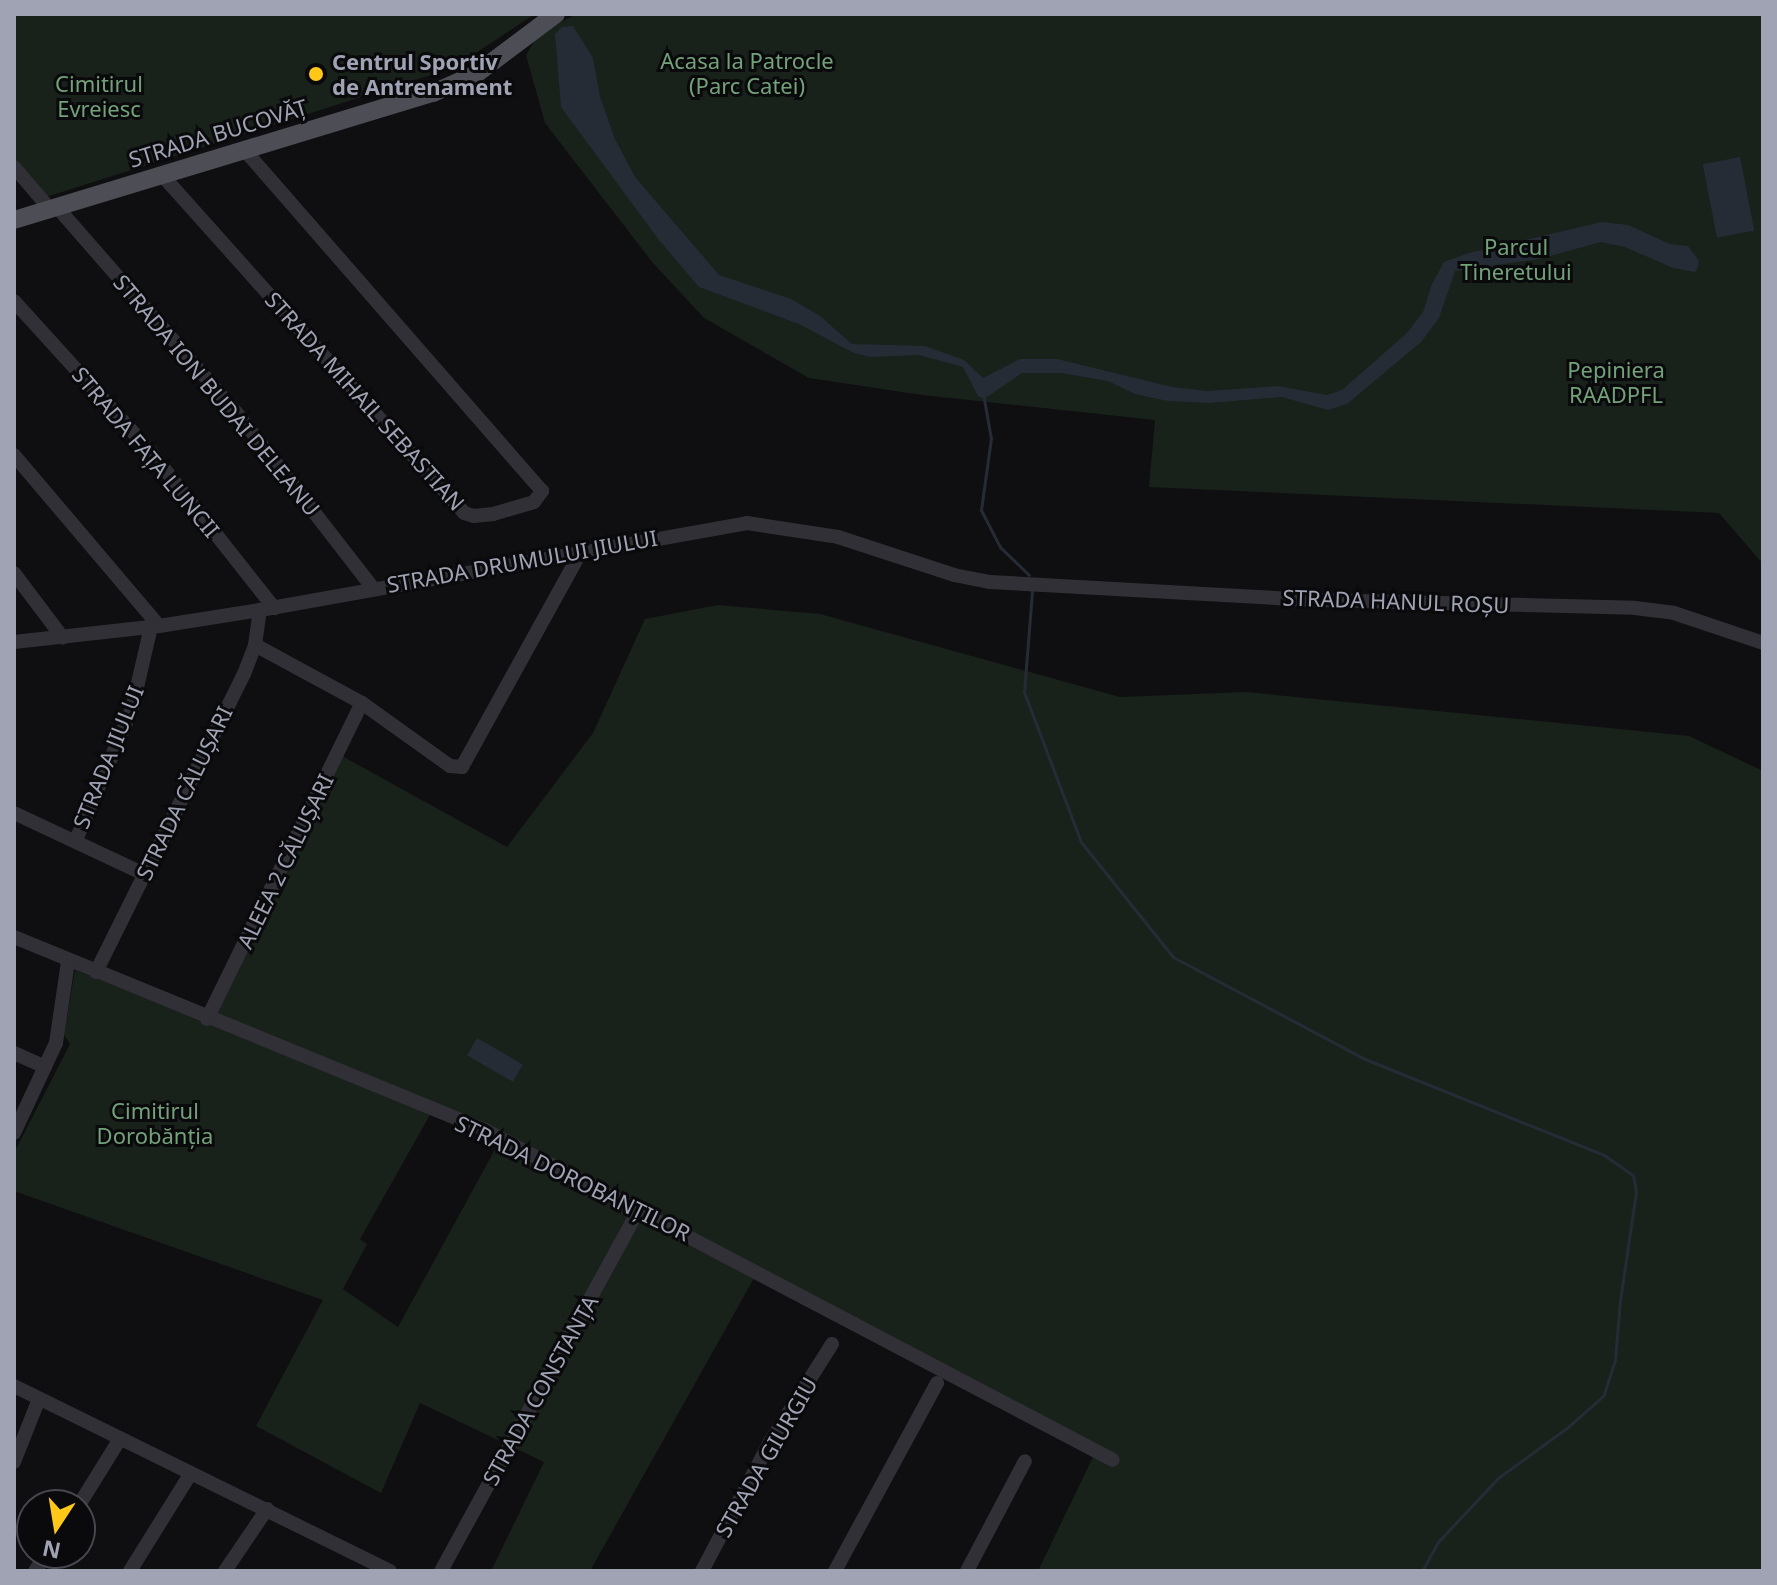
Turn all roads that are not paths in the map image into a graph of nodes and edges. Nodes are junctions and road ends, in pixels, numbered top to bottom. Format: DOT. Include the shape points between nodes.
graph roads {
  1 [pos="556,14"];
  2 [pos="245,150"];
  3 [pos="14,167"];
  4 [pos="162,175"];
  5 [pos="54,208"];
  6 [pos="14,220"];
  7 [pos="14,301"];
  8 [pos="14,455"];
  9 [pos="581,551"];
  10 [pos="14,573"];
  11 [pos="1025,583"];
  12 [pos="373,588"];
  13 [pos="267,609"];
  14 [pos="155,626"];
  15 [pos="63,638"];
  16 [pos="14,642"];
  17 [pos="1763,643"];
  18 [pos="255,645"];
  19 [pos="362,703"];
  20 [pos="14,813"];
  21 [pos="76,840"];
  22 [pos="144,874"];
  23 [pos="14,937"];
  24 [pos="68,962"];
  25 [pos="96,972"];
  26 [pos="207,1019"];
  27 [pos="14,1053"];
  28 [pos="45,1067"];
  29 [pos="14,1133"];
  30 [pos="639,1209"];
  31 [pos="832,1344"];
  32 [pos="937,1383"];
  33 [pos="14,1386"];
  34 [pos="39,1399"];
  35 [pos="120,1439"];
  36 [pos="1113,1460"];
  37 [pos="1025,1461"];
  38 [pos="14,1462"];
  39 [pos="191,1473"];
  40 [pos="89,1489"];
  41 [pos="267,1509"];
  42 [pos="130,1571"];
  43 [pos="225,1571"];
  44 [pos="390,1571"];
  45 [pos="441,1571"];
  46 [pos="702,1571"];
  47 [pos="835,1571"];
  48 [pos="967,1571"];
  1 -- 2 [label="main road, STRADA BUCOVĂȚ" via="456,84"];
  2 -- 4 [label="main road, STRADA BUCOVĂȚ"];
  2 -- 4 [label="street, STRADA MIHAIL SEBASTIAN" via="542,491 534,502 493,514 464,513"];
  3 -- 5 [label="street, STRADA ION BUDAI DELEANU"];
  4 -- 5 [label="main road, STRADA BUCOVĂȚ"];
  5 -- 6 [label="main road, STRADA BUCOVĂȚ"];
  5 -- 12 [label="street, STRADA ION BUDAI DELEANU" via="241,418"];
  7 -- 13 [label="street, STRADA FAȚA LUNCII" via="151,452"];
  8 -- 14 [label="street"];
  9 -- 11 [label="street, STRADA DRUMULUI JIULUI" via="747,523 838,537 954,575"];
  9 -- 12 [label="street, STRADA DRUMULUI JIULUI"];
  9 -- 19 [label="street" via="466,764 450,766"];
  10 -- 15 [label="street"];
  11 -- 17 [label="street, STRADA HANUL ROȘU" via="1317,600 1635,608 1674,613"];
  12 -- 13 [label="street, STRADA DRUMULUI JIULUI"];
  13 -- 14 [label="street, STRADA DRUMULUI JIULUI"];
  13 -- 18 [label="street, STRADA CĂLUȘARI"];
  14 -- 15 [label="street, STRADA DRUMULUI JIULUI"];
  14 -- 21 [label="street, STRADA JIULUI" via="132,709"];
  15 -- 16 [label="street, STRADA DRUMULUI JIULUI"];
  18 -- 19 [label="street"];
  18 -- 22 [label="street, STRADA CĂLUȘARI"];
  19 -- 26 [label="street, ALEEA 2 CĂLUȘARI"];
  20 -- 21 [label="street"];
  21 -- 22 [label="street"];
  22 -- 25 [label="street, STRADA CĂLUȘARI"];
  23 -- 24 [label="street, STRADA DOROBANȚILOR"];
  24 -- 25 [label="street, STRADA DOROBANȚILOR"];
  24 -- 28 [label="street" via="56,1043"];
  25 -- 26 [label="street, STRADA DOROBANȚILOR"];
  26 -- 30 [label="street, STRADA DOROBANȚILOR" via="485,1130"];
  27 -- 28 [label="street"];
  28 -- 29 [label="street"];
  30 -- 36 [label="street, STRADA DOROBANȚILOR"];
  30 -- 45 [label="street, STRADA CONSTANȚA"];
  31 -- 46 [label="street, STRADA GIURGIU" via="770,1442"];
  32 -- 47 [label="street"];
  33 -- 34 [label="street"];
  34 -- 35 [label="street"];
  34 -- 38 [label="street"];
  35 -- 39 [label="street"];
  35 -- 40 [label="street"];
  37 -- 48 [label="street"];
  39 -- 41 [label="street"];
  39 -- 42 [label="street"];
  41 -- 43 [label="street"];
  41 -- 44 [label="street"];
}
